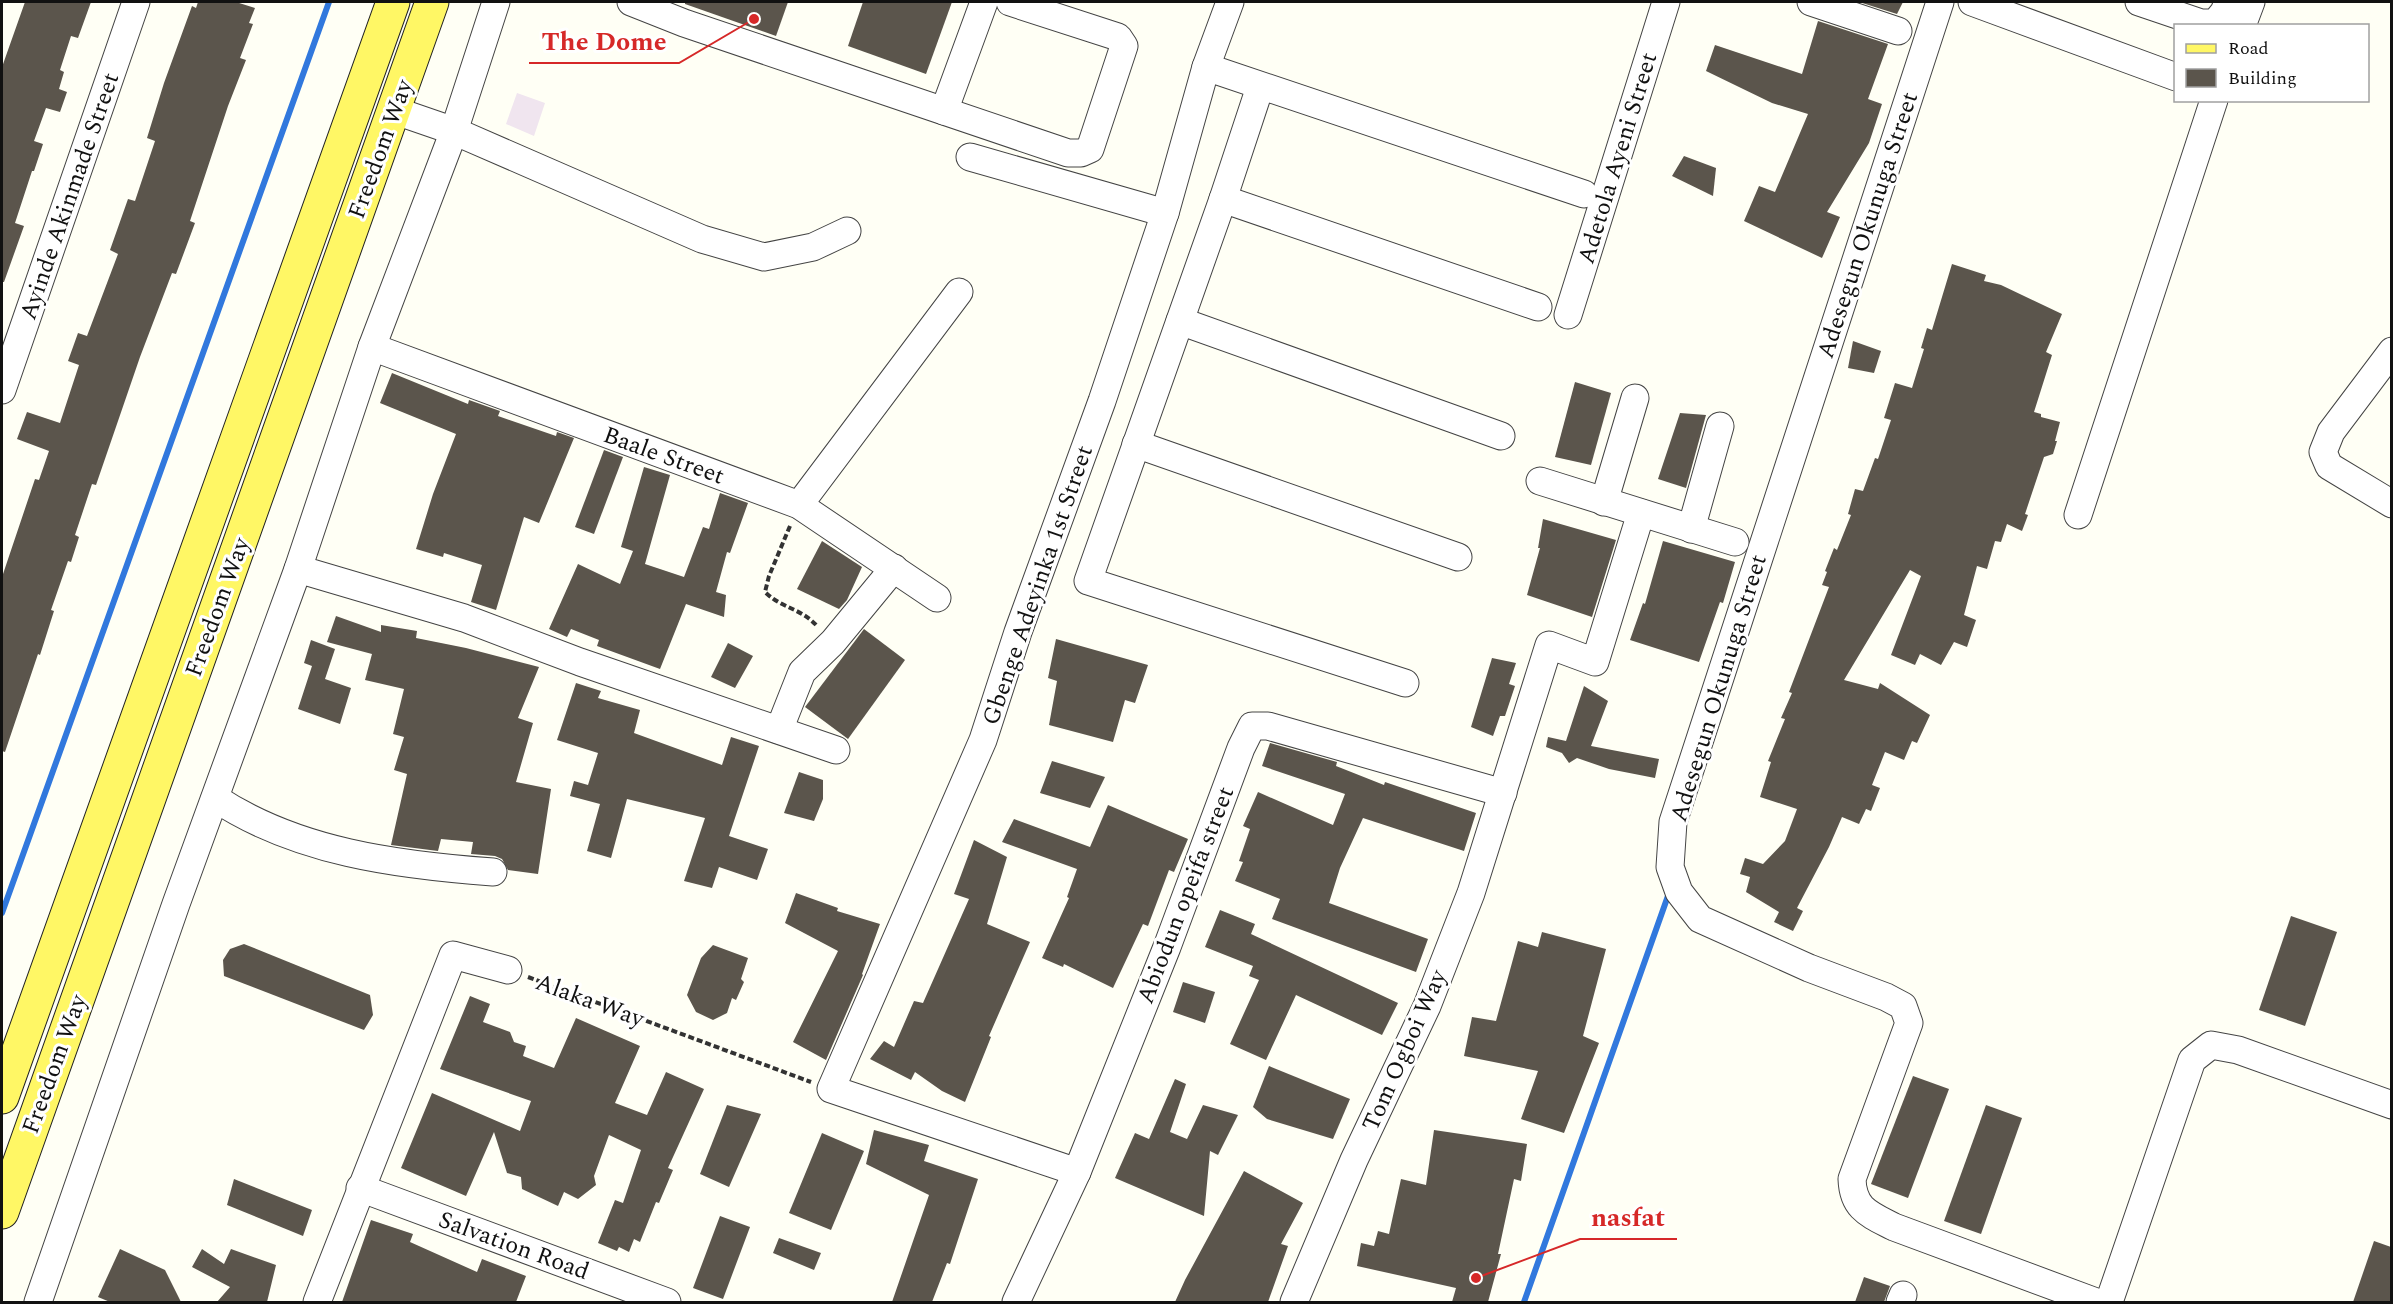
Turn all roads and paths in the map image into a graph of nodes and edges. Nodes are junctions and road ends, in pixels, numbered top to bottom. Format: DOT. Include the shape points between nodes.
graph roads {
  1 [pos="136,2"];
  2 [pos="393,2"];
  3 [pos="432,2"];
  4 [pos="496,2"];
  5 [pos="631,2"];
  6 [pos="984,2"];
  7 [pos="1010,2"];
  8 [pos="1230,2"];
  9 [pos="1666,2"];
  10 [pos="1811,2"];
  11 [pos="1940,2"];
  12 [pos="1972,2"];
  13 [pos="2139,2"];
  14 [pos="2228,2"];
  15 [pos="2251,2"];
  16 [pos="2035,13"];
  17 [pos="2243,24"];
  18 [pos="1898,31"];
  19 [pos="1206,68"];
  20 [pos="2174,77"];
  21 [pos="1260,87"];
  22 [pos="2213,102"];
  23 [pos="393,110"];
  24 [pos="944,111"];
  25 [pos="454,131"];
  26 [pos="970,157"];
  27 [pos="1584,194"];
  28 [pos="1223,199"];
  29 [pos="1165,213"];
  30 [pos="847,231"];
  31 [pos="959,292"];
  32 [pos="1538,307"];
  33 [pos="1568,315"];
  34 [pos="1180,321"];
  35 [pos="10,337"];
  36 [pos="372,347"];
  37 [pos="2391,351"];
  38 [pos="2,390"];
  39 [pos="1635,398"];
  40 [pos="1720,426"];
  41 [pos="1501,436"];
  42 [pos="1136,444"];
  43 [pos="1540,481"];
  44 [pos="1604,502"];
  45 [pos="2391,504"];
  46 [pos="799,505"];
  47 [pos="1641,513"];
  48 [pos="2078,515"];
  49 [pos="1691,529"];
  50 [pos="1735,542"];
  51 [pos="1458,557"];
  52 [pos="894,568"];
  53 [pos="298,569"];
  54 [pos="937,598"];
  55 [pos="833,642"];
  56 [pos="1404,683"];
  57 [pos="779,730"];
  58 [pos="836,750"];
  59 [pos="1503,793"];
  60 [pos="215,798"];
  61 [pos="493,872"];
  62 [pos="508,970"];
  63 [pos="831,1089"];
  64 [pos="2,1097"];
  65 [pos="2391,1106"];
  66 [pos="1077,1173"];
  67 [pos="360,1188"];
  68 [pos="2,1212"];
  69 [pos="38,1302"];
  70 [pos="317,1302"];
  71 [pos="667,1302"];
  72 [pos="1016,1302"];
  73 [pos="1294,1302"];
  74 [pos="2096,1302"];
  75 [pos="2109,1302"];
  1 -- 35 [label="street, Ayinde Akinmade Street"];
  2 -- 64 [label="main road, Freedom Way"];
  3 -- 23 [label="main road, Freedom Way"];
  4 -- 25 [label="street"];
  5 -- 24 [label="street"];
  6 -- 24 [label="street"];
  7 -- 24 [label="street" via="1118,37 1125,46 1090,149 1068,153"];
  8 -- 19 [label="street, Gbenge Adeyinka 1st Street"];
  9 -- 33 [label="street, Adetola Ayeni Street"];
  10 -- 18 [label="street"];
  11 -- 74 [label="street, Adesegun Okunuga Street" via="1673,822 1670,867 1679,892 1700,919 1903,1006 1909,1023 1852,1179 1853,1196 1869,1214 1894,1227"];
  12 -- 16 [label="street"];
  13 -- 14 [label="street" via="2201,23 2215,23"];
  15 -- 17 [label="street"];
  16 -- 20 [label="street"];
  19 -- 21 [label="street"];
  19 -- 29 [label="street, Gbenge Adeyinka 1st Street"];
  21 -- 27 [label="street"];
  21 -- 28 [label="street"];
  22 -- 48 [label="street"];
  23 -- 25 [label="street"];
  23 -- 68 [label="main road, Freedom Way"];
  25 -- 30 [label="street" via="702,239 764,257 813,247"];
  25 -- 36 [label="street"];
  26 -- 29 [label="street"];
  28 -- 32 [label="street"];
  28 -- 34 [label="street"];
  29 -- 63 [label="street, Gbenge Adeyinka 1st Street" via="984,740"];
  31 -- 46 [label="street"];
  34 -- 41 [label="street"];
  34 -- 42 [label="street"];
  35 -- 38 [label="street, Ayinde Akinmade Street"];
  36 -- 46 [label="street, Baale Street"];
  36 -- 53 [label="street"];
  37 -- 45 [label="street" via="2331,432 2323,452 2329,466"];
  39 -- 44 [label="street"];
  40 -- 49 [label="street"];
  42 -- 51 [label="street"];
  42 -- 56 [label="street" via="1088,581"];
  43 -- 44 [label="street"];
  44 -- 47 [label="street"];
  46 -- 52 [label="street, Baale Street"];
  46 -- 55 [label="path" via="765,592 776,603 807,614"];
  47 -- 49 [label="street"];
  47 -- 59 [label="street, Tom Ogboi Way" via="1595,662 1549,645"];
  49 -- 50 [label="street"];
  52 -- 54 [label="street, Baale Street"];
  52 -- 55 [label="street"];
  53 -- 57 [label="street" via="464,618"];
  53 -- 60 [label="street"];
  55 -- 57 [label="street" via="802,672"];
  57 -- 58 [label="street"];
  59 -- 66 [label="street, Abiodun opeifa street" via="1268,726 1252,726"];
  59 -- 73 [label="street, Tom Ogboi Way" via="1471,893 1427,1006 1354,1160"];
  60 -- 61 [label="street" via="277,831 335,850 446,869"];
  60 -- 69 [label="street"];
  62 -- 63 [label="path, Alaka Way"];
  62 -- 67 [label="street, Alaka Way" via="453,955"];
  63 -- 66 [label="street"];
  65 -- 75 [label="street" via="2238,1050 2211,1045 2192,1060"];
  66 -- 72 [label="street, Abiodun opeifa street"];
  67 -- 70 [label="street, Alaka Way"];
  67 -- 71 [label="street, Salvation Road"];
}
